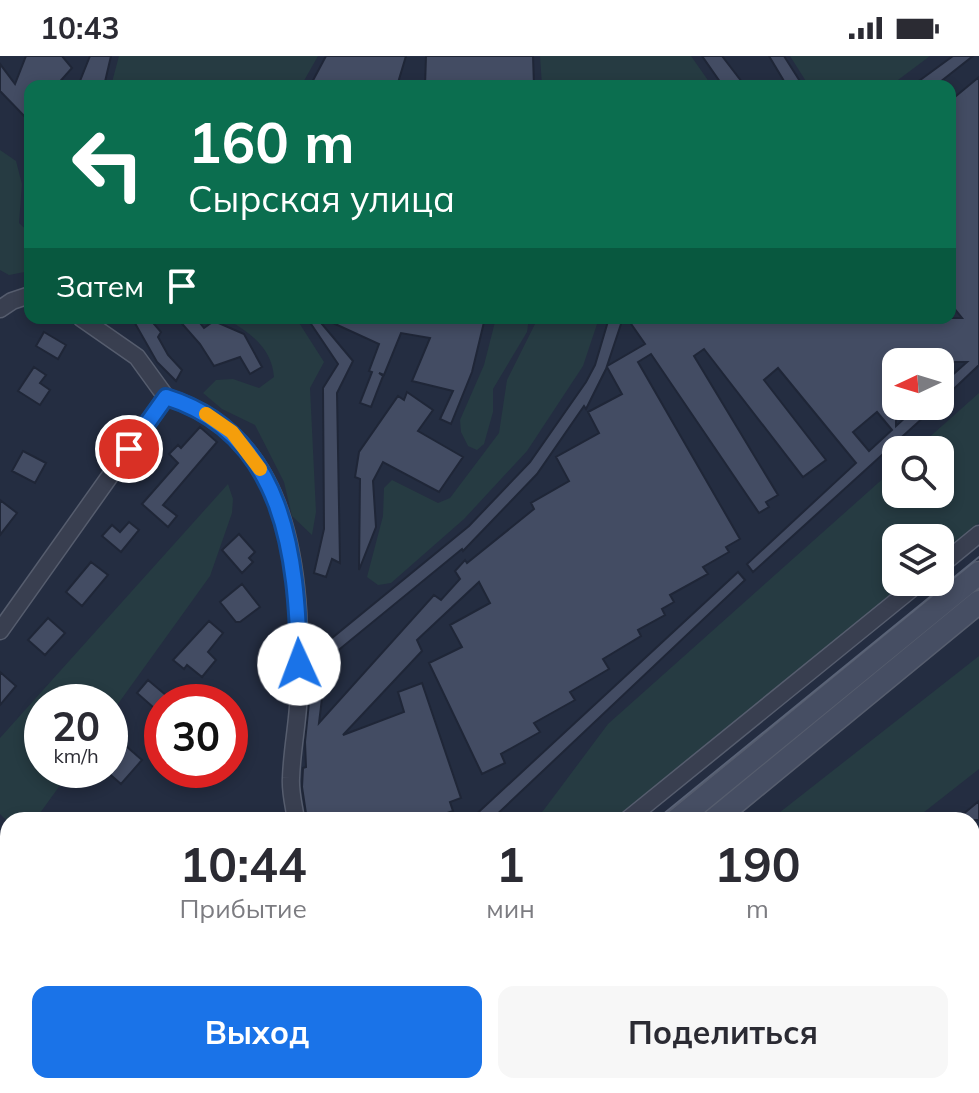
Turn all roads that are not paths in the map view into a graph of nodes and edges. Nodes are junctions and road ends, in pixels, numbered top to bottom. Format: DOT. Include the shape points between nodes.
graph roads {
  1 [pos="24,297"];
  2 [pos="0,309"];
  3 [pos="90,324"];
  4 [pos="166,397"];
  5 [pos="979,534"];
  6 [pos="954,555"];
  7 [pos="979,573"];
  8 [pos="903,596"];
  9 [pos="979,602"];
  10 [pos="0,631"];
  11 [pos="295,812"];
  12 [pos="637,812"];
  13 [pos="687,812"];
  14 [pos="724,812"];
  1 -- 2 [label="street"];
  3 -- 4 [label="street" via="137,357"];
  4 -- 10 [label="street"];
  4 -- 11 [label="street" via="193,405 232,432 273,492 286,529 299,639 290,781"];
  5 -- 6 [label="street"];
  7 -- 13 [label="main road"];
  8 -- 12 [label="street"];
  9 -- 14 [label="main road"];
}
